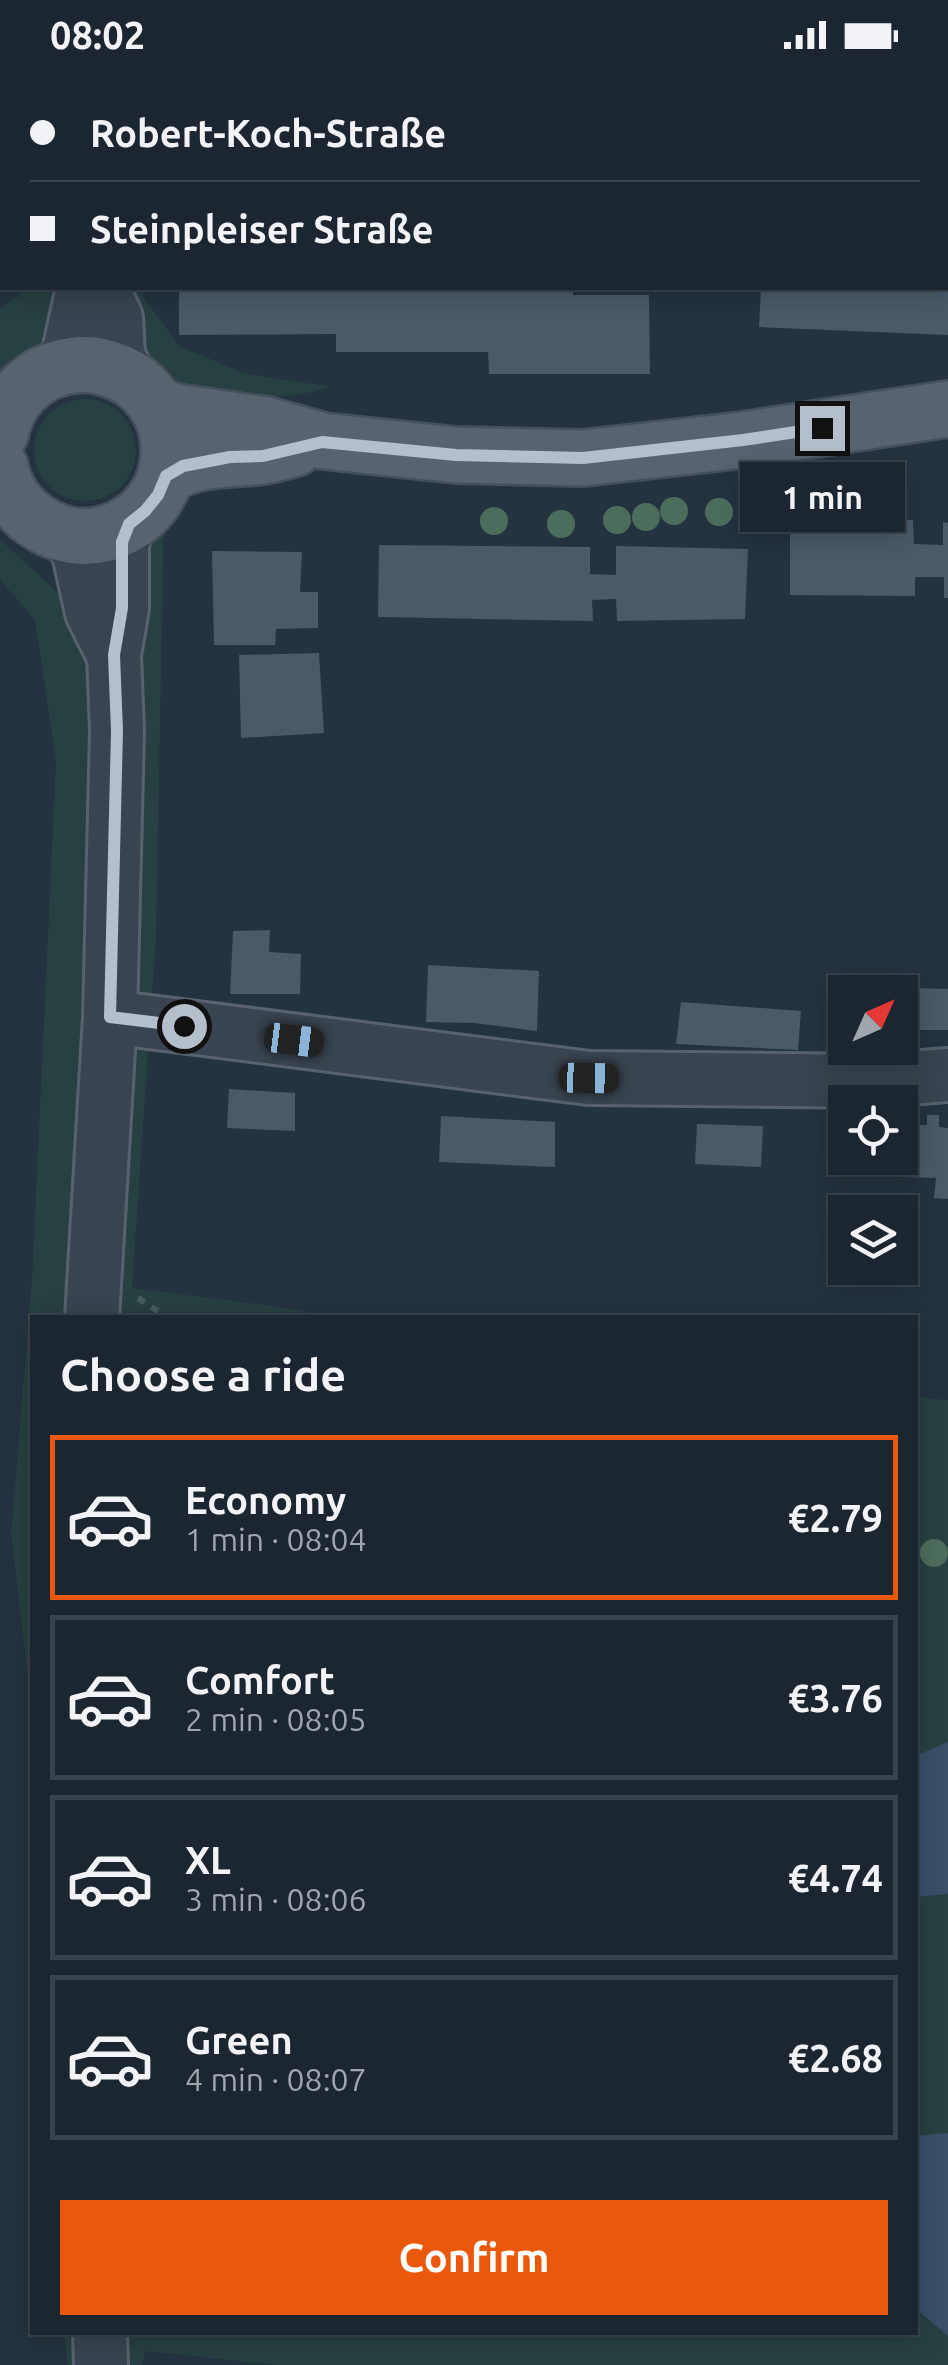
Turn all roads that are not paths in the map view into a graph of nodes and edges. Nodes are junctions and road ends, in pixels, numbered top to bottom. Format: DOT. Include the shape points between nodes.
graph roads {
  1 [pos="82,290"];
  2 [pos="105,290"];
  3 [pos="62,367"];
  4 [pos="143,391"];
  5 [pos="948,409"];
  6 [pos="3,442"];
  7 [pos="322,442"];
  8 [pos="166,476"];
  9 [pos="129,524"];
  10 [pos="64,534"];
  11 [pos="114,655"];
  12 [pos="110,1017"];
  13 [pos="948,1076"];
  14 [pos="92,1315"];
  15 [pos="100,2335"];
  16 [pos="101,2365"];
  1 -- 3 [label="street"];
  2 -- 4 [label="street" via="116,318 118,355"];
  3 -- 4 [label="main road" via="95,364"];
  3 -- 6 [label="main road" via="36,378"];
  4 -- 7 [label="main road" via="175,412"];
  4 -- 8 [label="main road" via="168,428"];
  5 -- 7 [label="main road" via="583,458"];
  6 -- 10 [label="main road" via="8,492 32,518"];
  7 -- 8 [label="main road" via="183,466"];
  8 -- 9 [label="main road" via="152,503"];
  9 -- 10 [label="main road" via="97,536"];
  9 -- 11 [label="street"];
  10 -- 11 [label="street" via="78,549 92,612"];
  11 -- 12 [label="street"];
  12 -- 13 [label="street" via="589,1078"];
  12 -- 14 [label="street"];
  15 -- 16 [label="street"];
}
